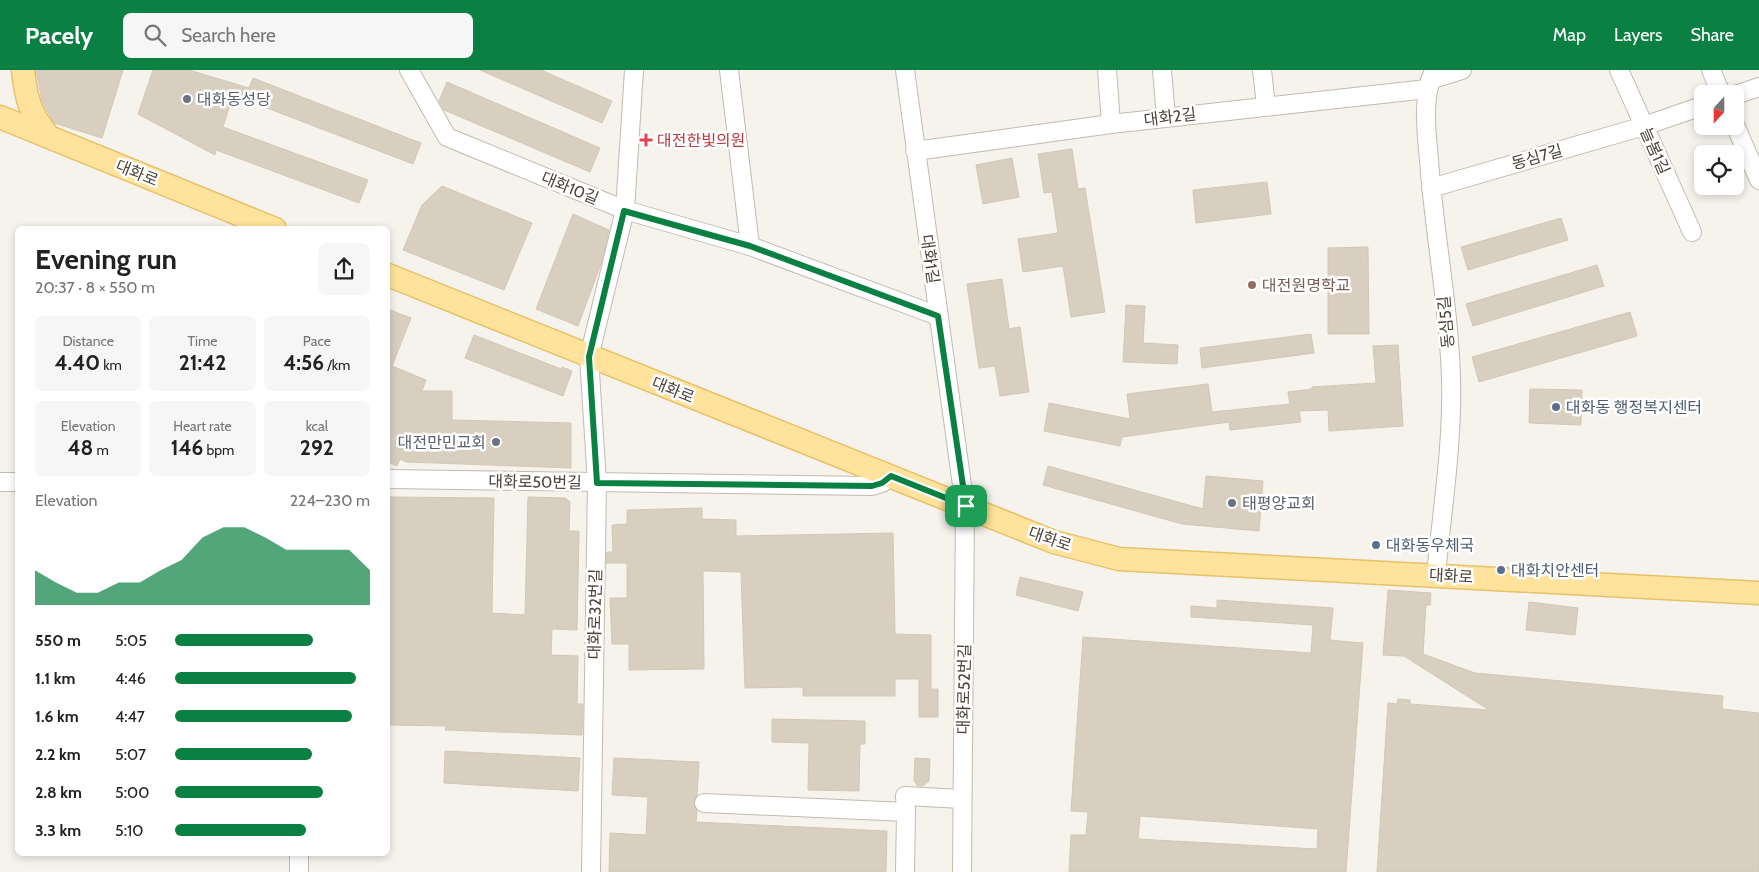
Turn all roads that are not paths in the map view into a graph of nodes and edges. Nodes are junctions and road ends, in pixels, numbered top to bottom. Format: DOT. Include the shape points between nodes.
graph roads {
  1 [pos="23,70"];
  2 [pos="409,70"];
  3 [pos="634,70"];
  4 [pos="729,70"];
  5 [pos="905,70"];
  6 [pos="1106,70"];
  7 [pos="1162,70"];
  8 [pos="1262,70"];
  9 [pos="1462,70"];
  10 [pos="1620,70"];
  11 [pos="1711,70"];
  12 [pos="1430,80"];
  13 [pos="1717,85"];
  14 [pos="1759,87"];
  15 [pos="1744,92"];
  16 [pos="1266,106"];
  17 [pos="1694,109"];
  18 [pos="0,117"];
  19 [pos="1166,117"];
  20 [pos="1111,124"];
  21 [pos="1644,126"];
  22 [pos="1739,135"];
  23 [pos="48,136"];
  24 [pos="915,151"];
  25 [pos="1759,180"];
  26 [pos="1430,188"];
  27 [pos="624,210"];
  28 [pos="268,226"];
  29 [pos="1692,232"];
  30 [pos="750,246"];
  31 [pos="390,276"];
  32 [pos="938,316"];
  33 [pos="589,357"];
  34 [pos="891,476"];
  35 [pos="390,479"];
  36 [pos="0,482"];
  37 [pos="15,482"];
  38 [pos="597,483"];
  39 [pos="966,506"];
  40 [pos="1436,575"];
  41 [pos="1759,593"];
  42 [pos="962,799"];
  43 [pos="704,803"];
  44 [pos="906,812"];
  45 [pos="299,856"];
  46 [pos="299,872"];
  47 [pos="591,872"];
  48 [pos="905,872"];
  49 [pos="962,872"];
  1 -- 23 [label="main road" via="30,108"];
  2 -- 27 [label="street, 대화10길" via="447,137"];
  3 -- 27 [label="street, 대화로32번길"];
  4 -- 30 [label="street"];
  5 -- 24 [label="street, 대화1길"];
  6 -- 20 [label="street"];
  7 -- 19 [label="street"];
  8 -- 16 [label="street"];
  9 -- 12 [label="street, 대화2길"];
  10 -- 21 [label="street, 늘봄1길"];
  11 -- 13 [label="street"];
  12 -- 16 [label="street, 대화2길"];
  12 -- 26 [label="street, 동심5길" via="1425,106"];
  14 -- 15 [label="street"];
  16 -- 19 [label="street, 대화2길"];
  17 -- 21 [label="street, 동심7길"];
  18 -- 23 [label="main road, 대화로"];
  19 -- 20 [label="street, 대화2길"];
  20 -- 24 [label="street, 대화2길"];
  21 -- 26 [label="street, 동심7길"];
  21 -- 29 [label="street, 늘봄1길"];
  22 -- 25 [label="street"];
  23 -- 28 [label="main road, 대화로"];
  24 -- 32 [label="street, 대화1길"];
  26 -- 40 [label="street, 동심5길" via="1451,377 1451,415"];
  27 -- 30 [label="street, 대화10길"];
  27 -- 33 [label="street, 대화로32번길"];
  30 -- 32 [label="street, 대화10길"];
  31 -- 33 [label="main road, 대화로"];
  32 -- 39 [label="street, 대화1길"];
  33 -- 34 [label="main road, 대화로"];
  33 -- 38 [label="street, 대화로32번길"];
  34 -- 38 [label="street, 대화로50번길" via="872,486"];
  34 -- 39 [label="main road, 대화로"];
  35 -- 38 [label="street, 대화로50번길"];
  36 -- 37 [label="street"];
  38 -- 47 [label="street, 대화로32번길"];
  39 -- 40 [label="main road, 대화로" via="1054,542 1119,559"];
  39 -- 42 [label="street, 대화로52번길"];
  40 -- 41 [label="main road, 대화로"];
  42 -- 44 [label="street" via="906,796"];
  42 -- 49 [label="street, 대화로52번길"];
  43 -- 44 [label="street"];
  44 -- 48 [label="street"];
  45 -- 46 [label="street"];
}
